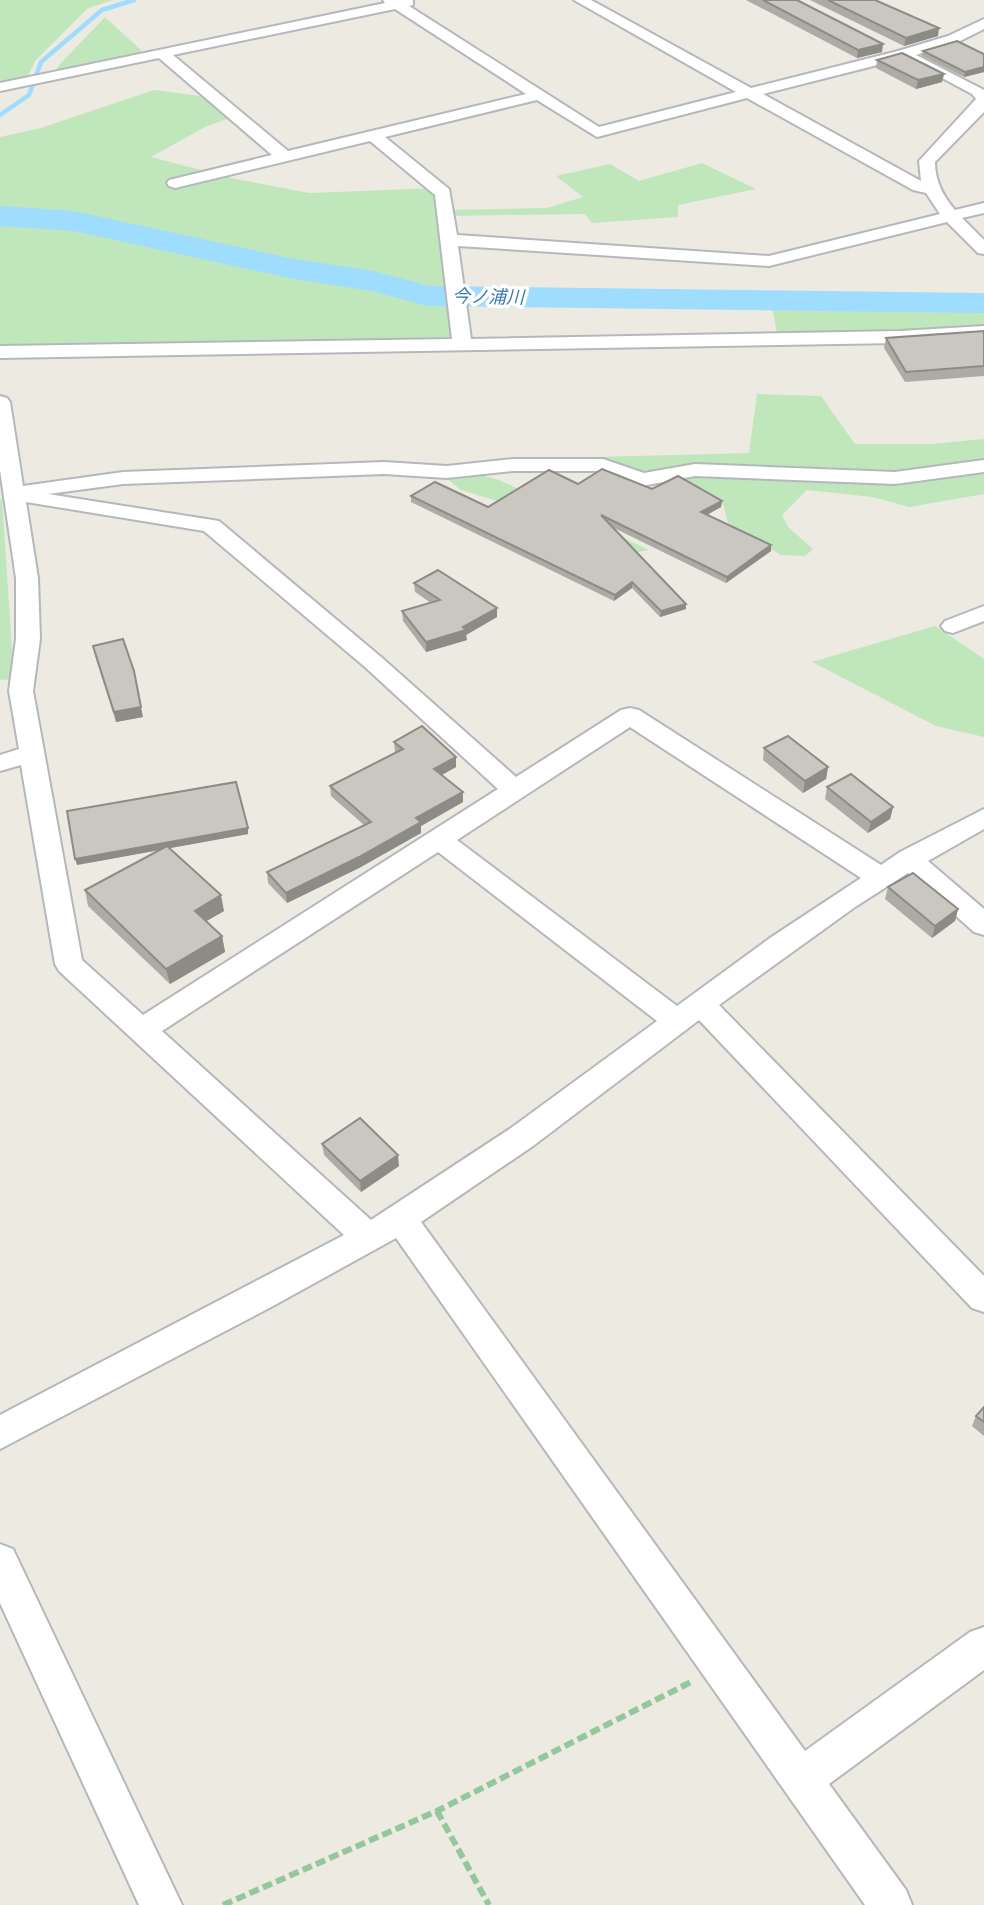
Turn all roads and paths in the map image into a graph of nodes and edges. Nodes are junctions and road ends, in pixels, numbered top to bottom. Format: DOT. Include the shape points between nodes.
graph roads {
  1 [pos="416,0"];
  2 [pos="581,0"];
  3 [pos="392,2"];
  4 [pos="984,23"];
  5 [pos="878,42"];
  6 [pos="162,53"];
  7 [pos="903,54"];
  8 [pos="0,88"];
  9 [pos="750,93"];
  10 [pos="540,95"];
  11 [pos="373,135"];
  12 [pos="285,157"];
  13 [pos="175,183"];
  14 [pos="934,190"];
  15 [pos="984,208"];
  16 [pos="952,218"];
  17 [pos="449,240"];
  18 [pos="984,249"];
  19 [pos="984,332"];
  20 [pos="462,343"];
  21 [pos="0,352"];
  22 [pos="0,402"];
  23 [pos="984,466"];
  24 [pos="14,495"];
  25 [pos="984,613"];
  26 [pos="953,626"];
  27 [pos="30,754"];
  28 [pos="0,763"];
  29 [pos="515,790"];
  30 [pos="984,818"];
  31 [pos="438,839"];
  32 [pos="909,859"];
  33 [pos="880,877"];
  34 [pos="984,925"];
  35 [pos="690,1014"];
  36 [pos="140,1031"];
  37 [pos="400,1218"];
  38 [pos="368,1237"];
  39 [pos="984,1298"];
  40 [pos="0,1433"];
  41 [pos="0,1562"];
  42 [pos="984,1646"];
  43 [pos="720,1667"];
  44 [pos="801,1779"];
  45 [pos="437,1811"];
  46 [pos="161,1905"];
  47 [pos="223,1905"];
  48 [pos="489,1905"];
  49 [pos="891,1905"];
  1 -- 3 [label="street"];
  2 -- 9 [label="street"];
  3 -- 6 [label="street"];
  3 -- 10 [label="street"];
  4 -- 7 [label="street" via="953,39"];
  5 -- 7 [label="street"];
  6 -- 8 [label="street"];
  6 -- 12 [label="street"];
  7 -- 9 [label="street"];
  7 -- 14 [label="street" via="978,91 984,99 927,161 925,169"];
  9 -- 10 [label="street" via="597,132"];
  9 -- 14 [label="street" via="919,187"];
  10 -- 11 [label="street"];
  11 -- 12 [label="street"];
  11 -- 17 [label="street" via="443,193"];
  12 -- 13 [label="street"];
  14 -- 16 [label="street"];
  15 -- 16 [label="street"];
  16 -- 17 [label="street" via="769,261"];
  16 -- 18 [label="street"];
  17 -- 20 [label="street"];
  19 -- 20 [label="street"];
  20 -- 21 [label="street"];
  22 -- 24 [label="street"];
  23 -- 24 [label="street" via="895,478 695,470 642,480 603,465 513,465 447,472 384,468 123,478"];
  24 -- 27 [label="street" via="27,578 28,639 21,691"];
  24 -- 29 [label="street" via="211,526 373,662"];
  25 -- 26 [label="street"];
  27 -- 28 [label="street"];
  27 -- 36 [label="street" via="69,964"];
  29 -- 31 [label="street"];
  29 -- 33 [label="street" via="630,716"];
  30 -- 32 [label="street"];
  31 -- 35 [label="street"];
  31 -- 36 [label="street"];
  32 -- 33 [label="street"];
  32 -- 34 [label="street"];
  33 -- 35 [label="street"];
  35 -- 37 [label="street" via="454,1185"];
  35 -- 39 [label="street"];
  36 -- 38 [label="street"];
  37 -- 38 [label="street"];
  37 -- 43 [label="street"];
  38 -- 40 [label="street"];
  41 -- 46 [label="street"];
  42 -- 44 [label="street"];
  43 -- 44 [label="street"];
  43 -- 45 [label="path"];
  44 -- 49 [label="street"];
  45 -- 47 [label="path"];
  45 -- 48 [label="path"];
}
